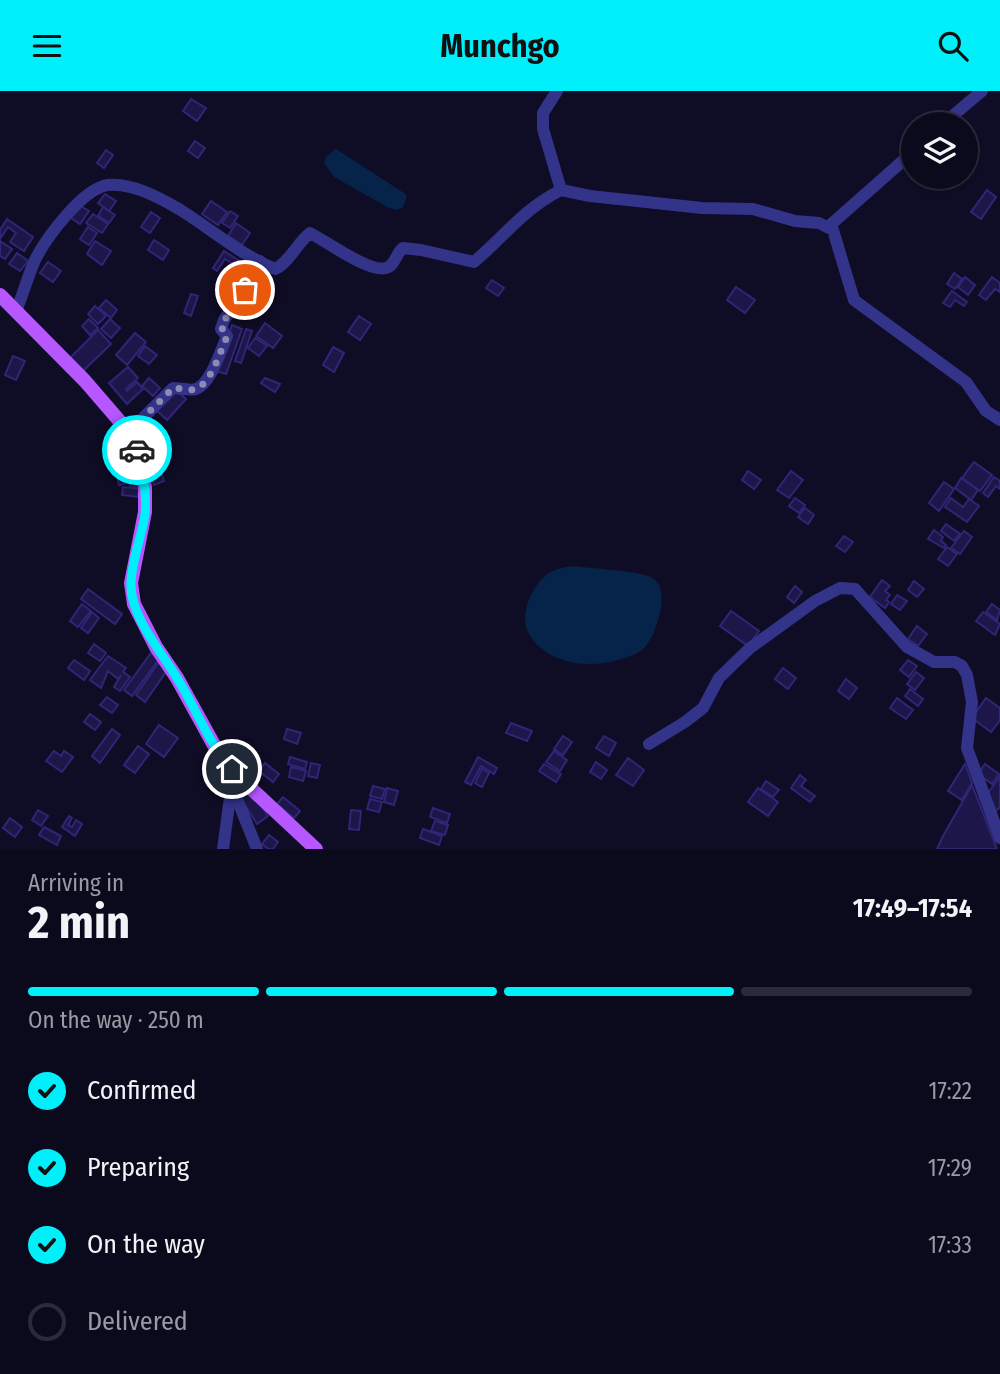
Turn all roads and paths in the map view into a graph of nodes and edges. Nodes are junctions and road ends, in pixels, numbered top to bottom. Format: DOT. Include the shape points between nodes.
graph roads {
  1 [pos="557,91"];
  2 [pos="982,91"];
  3 [pos="957,112"];
  4 [pos="901,162"];
  5 [pos="561,190"];
  6 [pos="828,227"];
  7 [pos="260,261"];
  8 [pos="0,295"];
  9 [pos="16,311"];
  10 [pos="1000,420"];
  11 [pos="129,432"];
  12 [pos="649,744"];
  13 [pos="220,757"];
  14 [pos="231,789"];
  15 [pos="1000,838"];
  16 [pos="223,849"];
  17 [pos="257,849"];
  18 [pos="316,849"];
  1 -- 5 [label="street" via="543,113 543,129"];
  2 -- 3 [label="street"];
  4 -- 6 [label="street"];
  5 -- 6 [label="street" via="702,208 753,209"];
  5 -- 7 [label="street" via="520,216 474,262 405,248 392,264 379,268 310,233 278,269"];
  6 -- 10 [label="street" via="833,230 854,300 966,382 986,411"];
  7 -- 9 [label="street" via="178,208 130,187 107,185 82,197 66,215 36,259"];
  7 -- 11 [label="street" via="224,320 221,329 226,339 202,385 194,390 173,388"];
  8 -- 9 [label="main road"];
  9 -- 11 [label="main road"];
  11 -- 13 [label="main road" via="145,487 145,512 131,583 134,604"];
  12 -- 15 [label="street" via="703,708 719,678 750,648 815,601 840,588 855,589 907,647 934,662 962,666 972,702 967,748"];
  13 -- 14 [label="street"];
  13 -- 18 [label="main road"];
  14 -- 16 [label="street"];
  14 -- 17 [label="street"];
}
